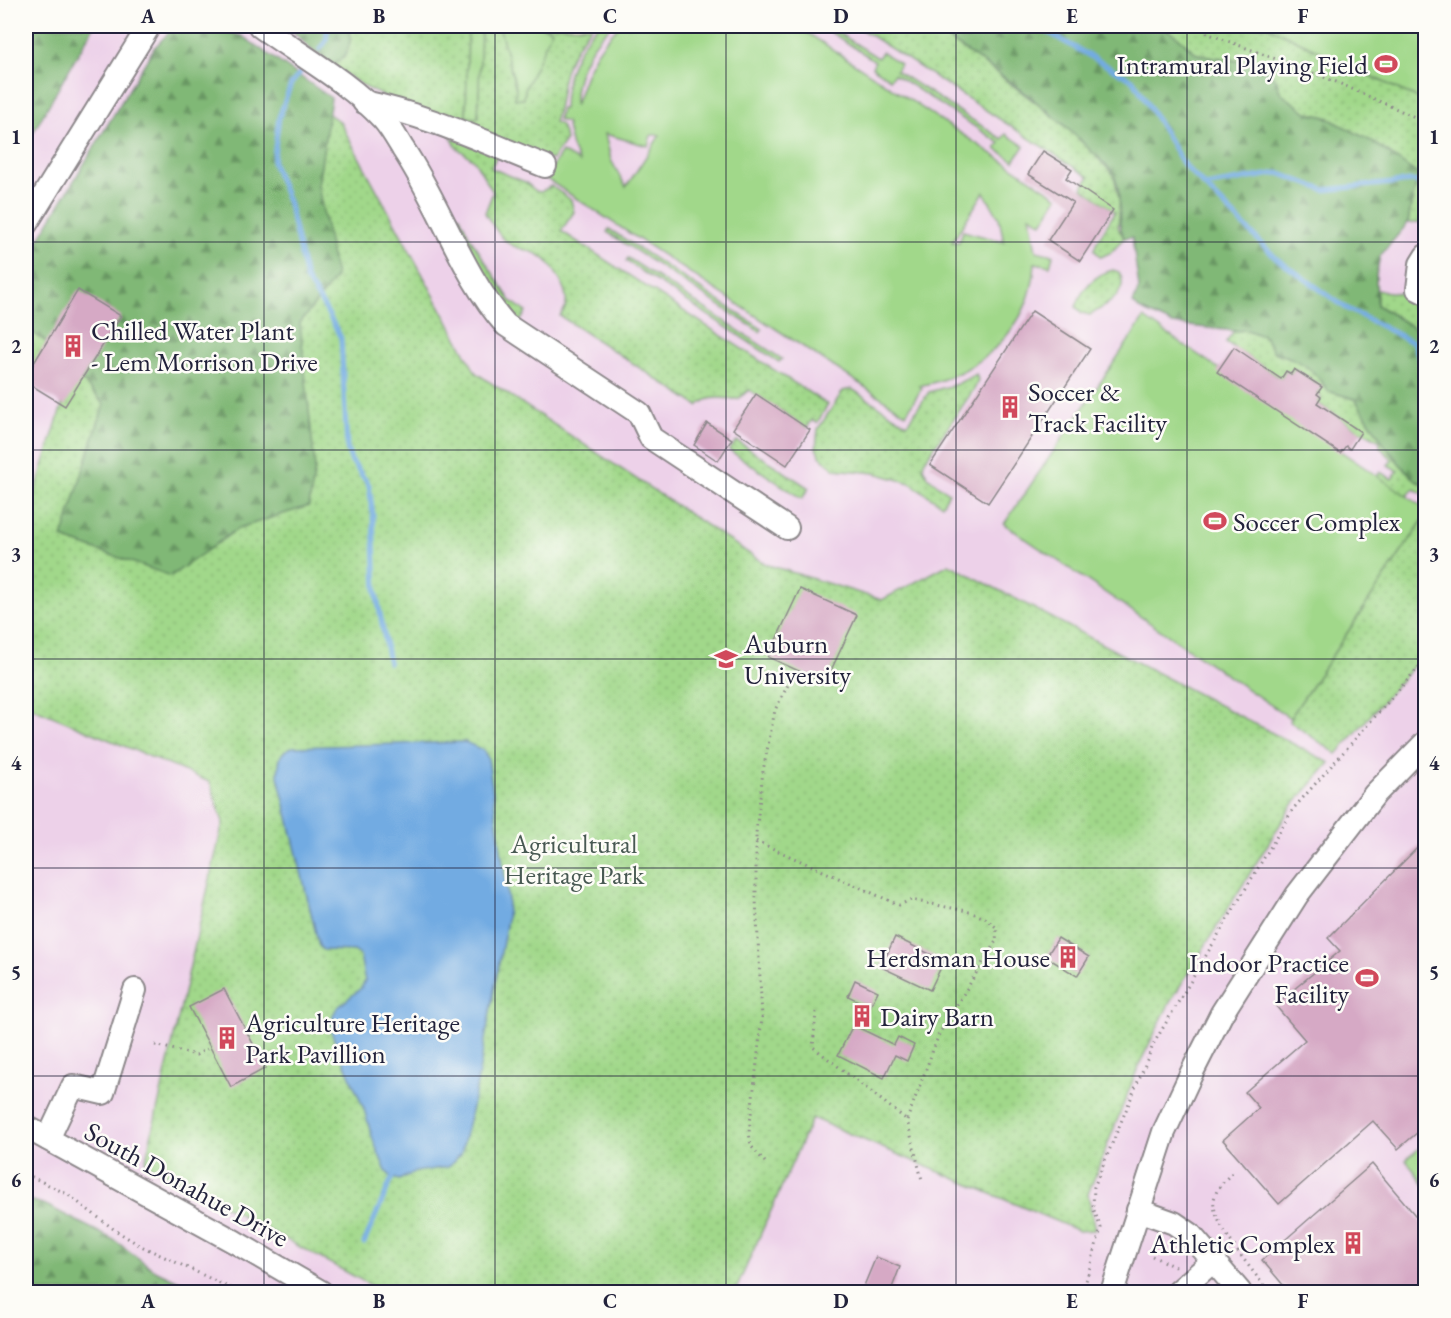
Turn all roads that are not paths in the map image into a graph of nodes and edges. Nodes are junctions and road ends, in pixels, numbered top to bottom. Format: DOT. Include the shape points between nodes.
graph roads {
  1 [pos="149,26"];
  2 [pos="260,26"];
  3 [pos="363,101"];
  4 [pos="544,166"];
  5 [pos="26,224"];
  6 [pos="1425,256"];
  7 [pos="1425,293"];
  8 [pos="787,528"];
  9 [pos="1425,742"];
  10 [pos="135,990"];
  11 [pos="26,1127"];
  12 [pos="48,1139"];
  13 [pos="1138,1210"];
  14 [pos="1214,1261"];
  15 [pos="321,1293"];
  16 [pos="1112,1293"];
  17 [pos="1178,1293"];
  18 [pos="1240,1293"];
  1 -- 5 [label="street"];
  2 -- 3 [label="street"];
  3 -- 4 [label="street" via="394,108"];
  3 -- 8 [label="street" via="383,120 419,173 456,247 506,326 639,413 651,438"];
  6 -- 7 [label="street" via="1418,289"];
  9 -- 13 [label="street" via="1375,794 1297,895 1222,1013 1164,1132"];
  10 -- 12 [label="street" via="104,1093 73,1086"];
  11 -- 12 [label="street, South Donahue Drive"];
  12 -- 15 [label="street, South Donahue Drive"];
  13 -- 14 [label="street" via="1174,1223 1190,1234"];
  13 -- 16 [label="street"];
  14 -- 17 [label="street"];
  14 -- 18 [label="street"];
}
